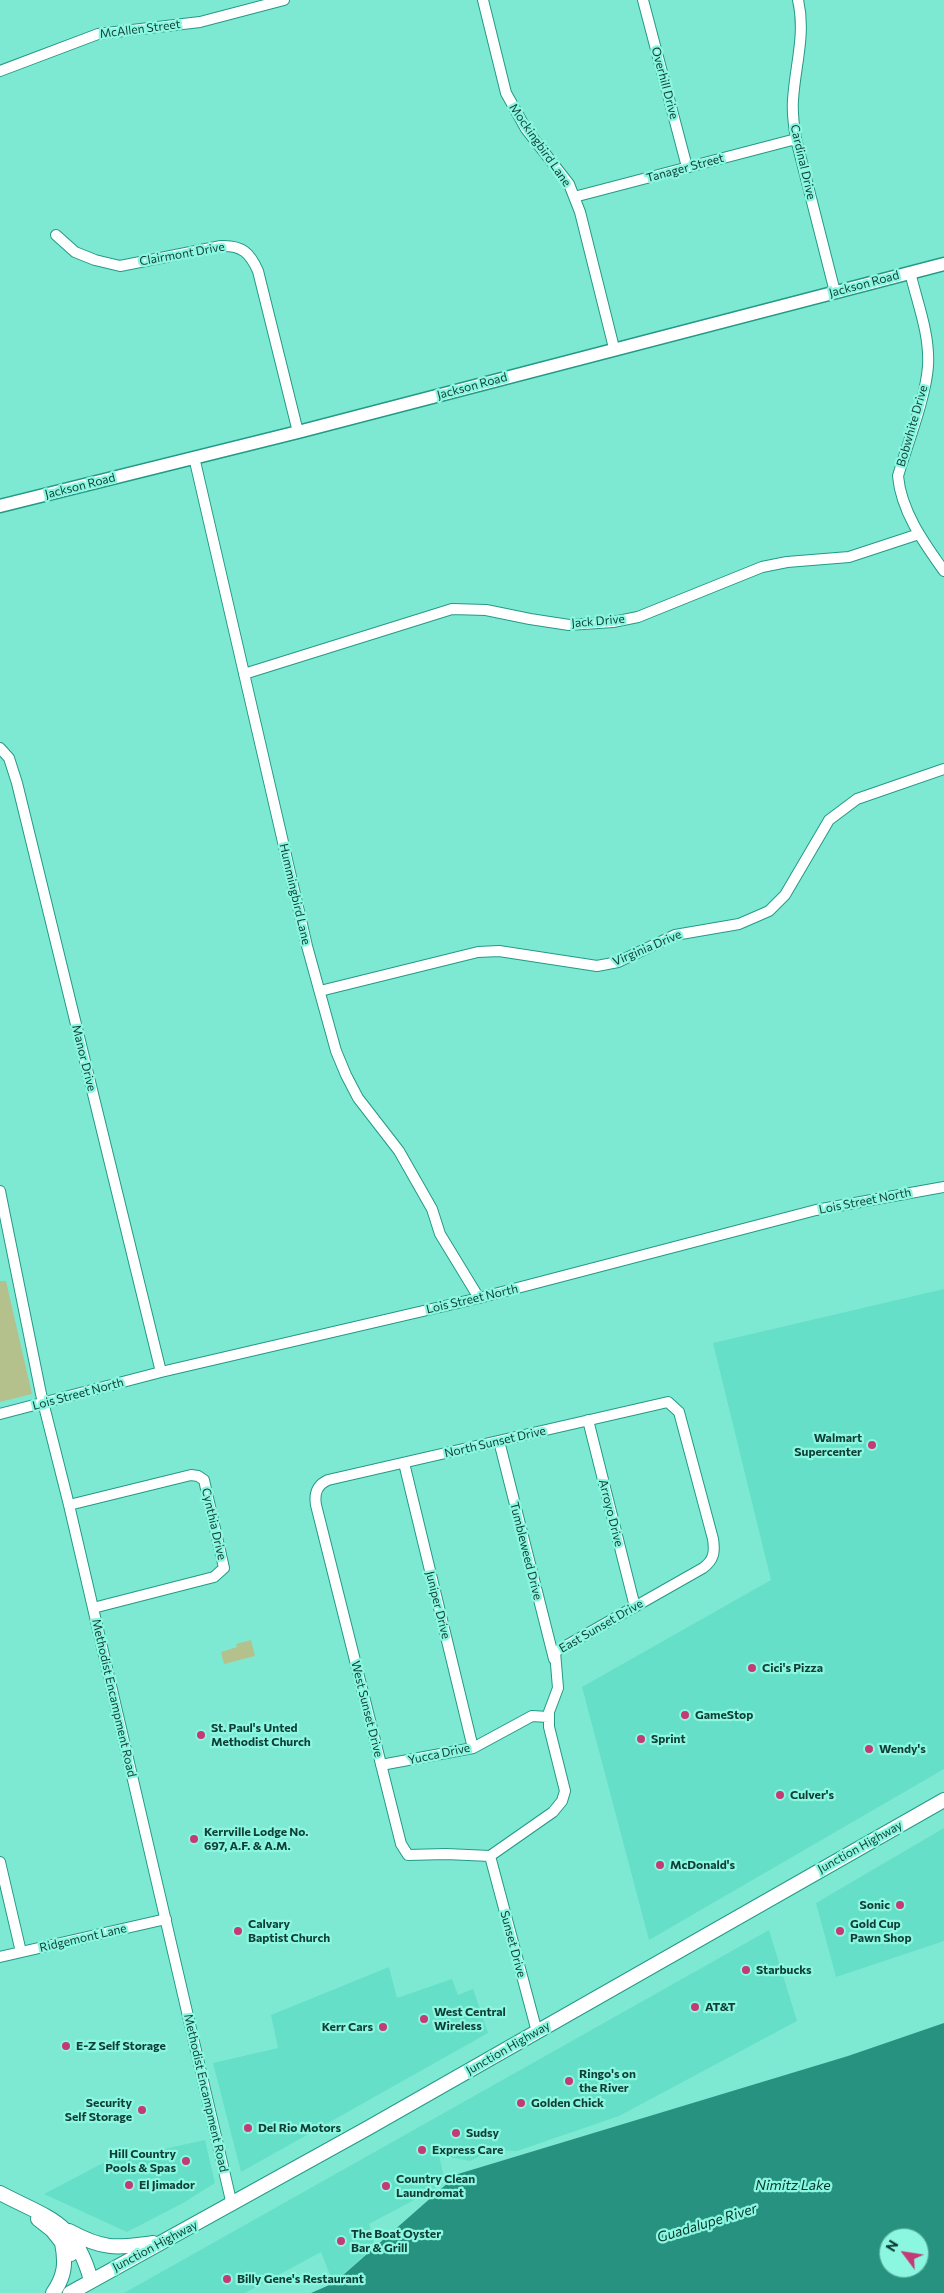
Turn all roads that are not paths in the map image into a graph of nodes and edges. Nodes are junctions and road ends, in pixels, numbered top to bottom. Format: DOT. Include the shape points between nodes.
graph roads {
  1 [pos="284,0"];
  2 [pos="483,0"];
  3 [pos="643,0"];
  4 [pos="798,0"];
  5 [pos="0,72"];
  6 [pos="796,139"];
  7 [pos="687,167"];
  8 [pos="574,197"];
  9 [pos="56,235"];
  10 [pos="944,264"];
  11 [pos="910,272"];
  12 [pos="835,292"];
  13 [pos="614,348"];
  14 [pos="298,432"];
  15 [pos="194,457"];
  16 [pos="0,506"];
  17 [pos="919,534"];
  18 [pos="944,571"];
  19 [pos="244,674"];
  20 [pos="0,748"];
  21 [pos="944,769"];
  22 [pos="320,991"];
  23 [pos="944,1187"];
  24 [pos="0,1191"];
  25 [pos="478,1298"];
  26 [pos="161,1372"];
  27 [pos="668,1402"];
  28 [pos="44,1403"];
  29 [pos="0,1414"];
  30 [pos="588,1420"];
  31 [pos="498,1441"];
  32 [pos="404,1463"];
  33 [pos="322,1483"];
  34 [pos="69,1505"];
  35 [pos="635,1607"];
  36 [pos="92,1608"];
  37 [pos="554,1662"];
  38 [pos="548,1717"];
  39 [pos="473,1748"];
  40 [pos="381,1766"];
  41 [pos="944,1800"];
  42 [pos="490,1856"];
  43 [pos="0,1862"];
  44 [pos="166,1919"];
  45 [pos="21,1952"];
  46 [pos="0,1957"];
  47 [pos="537,2032"];
  48 [pos="0,2193"];
  49 [pos="232,2205"];
  50 [pos="63,2234"];
  51 [pos="164,2241"];
  52 [pos="92,2280"];
  53 [pos="53,2293"];
  54 [pos="70,2293"];
  1 -- 5 [label="street, McAllen Street" via="200,22 98,34"];
  2 -- 8 [label="street, Mockingbird Lane" via="506,93 515,113 569,184"];
  3 -- 7 [label="street, Overhill Drive"];
  4 -- 6 [label="street, Cardinal Drive" via="802,28 793,101"];
  6 -- 7 [label="street, Tanager Street"];
  6 -- 12 [label="street, Cardinal Drive"];
  7 -- 8 [label="street, Tanager Street"];
  8 -- 13 [label="street, Mockingbird Lane"];
  9 -- 14 [label="street, Clairmont Drive" via="75,252 120,266 221,246 235,246 246,251 258,271"];
  10 -- 11 [label="street, Jackson Road"];
  11 -- 12 [label="street, Jackson Road"];
  11 -- 17 [label="street, Bobwhite Drive" via="927,341 928,365 898,476 899,489"];
  12 -- 13 [label="street, Jackson Road"];
  13 -- 14 [label="street, Jackson Road"];
  14 -- 15 [label="street, Jackson Road"];
  15 -- 16 [label="street, Jackson Road"];
  15 -- 19 [label="street, Hummingbird Lane"];
  17 -- 18 [label="street, Bobwhite Drive"];
  17 -- 19 [label="street, Jack Drive" via="849,557 762,567 638,618 569,625 486,610 452,609"];
  19 -- 22 [label="street, Hummingbird Lane"];
  20 -- 26 [label="street, Manor Drive" via="12,766 17,783"];
  21 -- 22 [label="street, Virginia Drive" via="856,799 844,807 829,820 785,895 770,911 750,921 680,934 607,965 498,951 478,952"];
  22 -- 25 [label="street, Hummingbird Lane" via="346,1075 358,1098 399,1151 432,1209 440,1234"];
  23 -- 25 [label="street, Lois Street North" via="816,1210"];
  24 -- 28 [label="street, Methodist Encampment Road"];
  25 -- 26 [label="street, Lois Street North"];
  26 -- 28 [label="street, Lois Street North"];
  27 -- 30 [label="street, North Sunset Drive"];
  27 -- 35 [label="street, East Sunset Drive" via="679,1412 714,1552 703,1568"];
  28 -- 29 [label="street, Lois Street North"];
  28 -- 34 [label="street, Methodist Encampment Road"];
  30 -- 31 [label="street, North Sunset Drive"];
  30 -- 35 [label="street, Arroyo Drive"];
  31 -- 32 [label="street, North Sunset Drive"];
  31 -- 37 [label="street, Tumbleweed Drive"];
  32 -- 33 [label="street, North Sunset Drive"];
  32 -- 39 [label="street, Juniper Drive"];
  33 -- 40 [label="street, West Sunset Drive" via="315,1494 316,1505"];
  34 -- 36 [label="street, Methodist Encampment Road"];
  34 -- 36 [label="street, Cynthia Drive" via="190,1475 198,1476 204,1480 224,1568 214,1577"];
  35 -- 37 [label="street, East Sunset Drive" via="555,1652"];
  36 -- 44 [label="street, Methodist Encampment Road"];
  37 -- 38 [label="street, East Sunset Drive" via="558,1688"];
  38 -- 39 [label="street, Yucca Drive" via="532,1716"];
  38 -- 42 [label="street, East Sunset Drive" via="564,1786 562,1801 553,1812"];
  39 -- 40 [label="street, Yucca Drive"];
  40 -- 42 [label="street, West Sunset Drive" via="401,1844 408,1855"];
  41 -- 47 [label="main road, Junction Highway"];
  42 -- 47 [label="street, Sunset Drive"];
  43 -- 45 [label="street"];
  44 -- 45 [label="street, Ridgemont Lane"];
  44 -- 49 [label="street, Methodist Encampment Road"];
  45 -- 46 [label="street, Ridgemont Lane"];
  47 -- 49 [label="main road, Junction Highway"];
  48 -- 50 [label="main road" via="40,2211"];
  49 -- 51 [label="main road, Junction Highway"];
  50 -- 51 [label="main road" via="108,2247"];
  50 -- 52 [label="main road" via="86,2260"];
  50 -- 53 [label="main road" via="65,2264"];
  51 -- 52 [label="main road, Junction Highway"];
  52 -- 54 [label="main road, Junction Highway"];
}
